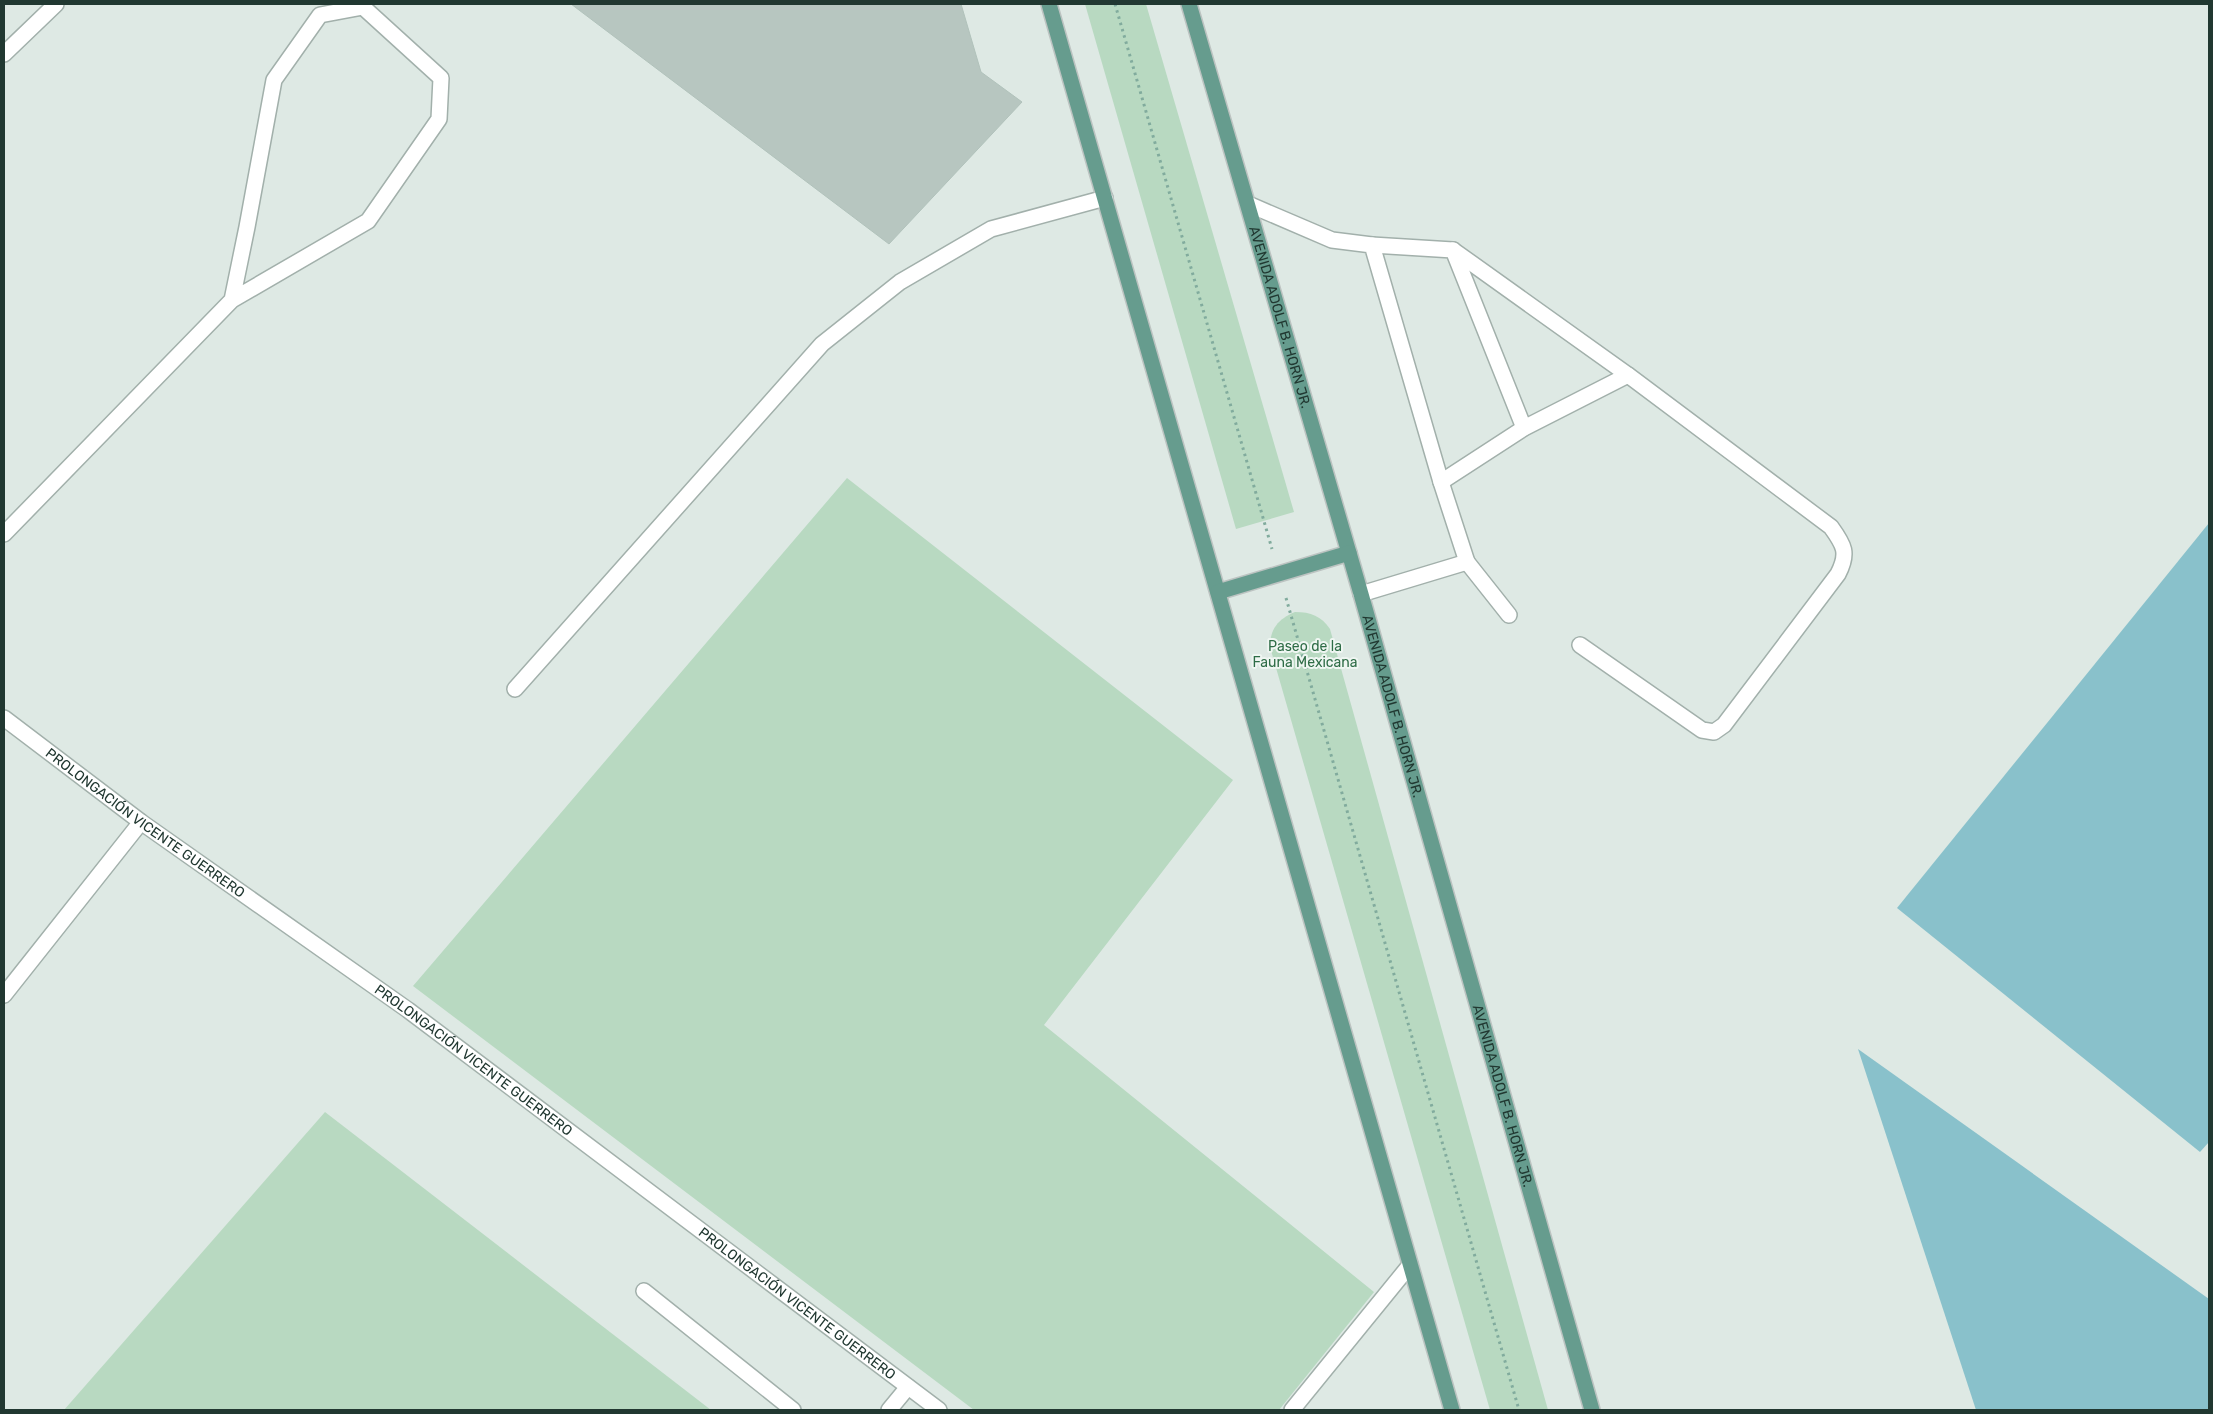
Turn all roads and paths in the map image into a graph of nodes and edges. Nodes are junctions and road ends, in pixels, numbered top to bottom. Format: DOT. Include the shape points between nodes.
graph roads {
  1 [pos="56,4"];
  2 [pos="1049,4"];
  3 [pos="1115,4"];
  4 [pos="1189,4"];
  5 [pos="4,54"];
  6 [pos="1105,198"];
  7 [pos="1248,204"];
  8 [pos="1372,245"];
  9 [pos="1452,250"];
  10 [pos="232,300"];
  11 [pos="1628,375"];
  12 [pos="1524,428"];
  13 [pos="1441,482"];
  14 [pos="4,534"];
  15 [pos="1349,553"];
  16 [pos="1467,562"];
  17 [pos="1279,573"];
  18 [pos="1218,592"];
  19 [pos="1361,594"];
  20 [pos="1510,615"];
  21 [pos="1580,645"];
  22 [pos="515,689"];
  23 [pos="4,718"];
  24 [pos="141,822"];
  25 [pos="4,995"];
  26 [pos="1410,1265"];
  27 [pos="644,1291"];
  28 [pos="908,1387"];
  29 [pos="793,1410"];
  30 [pos="888,1410"];
  31 [pos="939,1410"];
  32 [pos="1292,1410"];
  33 [pos="1452,1410"];
  34 [pos="1519,1410"];
  35 [pos="1592,1410"];
  1 -- 5 [label="street"];
  2 -- 6 [label="main road"];
  3 -- 17 [label="path"];
  4 -- 7 [label="main road, AVENIDA ADOLF B. HORN JR."];
  6 -- 18 [label="main road"];
  6 -- 22 [label="street" via="991,229 900,282 822,344"];
  7 -- 8 [label="street" via="1332,240"];
  7 -- 15 [label="main road, AVENIDA ADOLF B. HORN JR."];
  8 -- 9 [label="street"];
  8 -- 13 [label="street"];
  9 -- 11 [label="street"];
  9 -- 12 [label="street"];
  10 -- 10 [label="street" via="274,80 320,15 363,7 441,78 439,119 368,221"];
  10 -- 14 [label="street"];
  11 -- 12 [label="street"];
  11 -- 21 [label="street" via="1831,527 1845,552 1838,574 1724,725 1714,732 1702,730"];
  12 -- 13 [label="street"];
  13 -- 16 [label="street"];
  15 -- 17 [label="main road"];
  15 -- 19 [label="main road, AVENIDA ADOLF B. HORN JR."];
  16 -- 19 [label="street"];
  16 -- 20 [label="street"];
  17 -- 18 [label="main road"];
  17 -- 34 [label="path"];
  18 -- 26 [label="main road"];
  19 -- 35 [label="main road, AVENIDA ADOLF B. HORN JR."];
  23 -- 24 [label="street, PROLONGACIÓN VICENTE GUERRERO"];
  24 -- 25 [label="street"];
  24 -- 28 [label="street, PROLONGACIÓN VICENTE GUERRERO" via="408,1010"];
  26 -- 32 [label="street"];
  26 -- 33 [label="main road"];
  27 -- 29 [label="street"];
  28 -- 30 [label="street"];
  28 -- 31 [label="street, PROLONGACIÓN VICENTE GUERRERO"];
}
